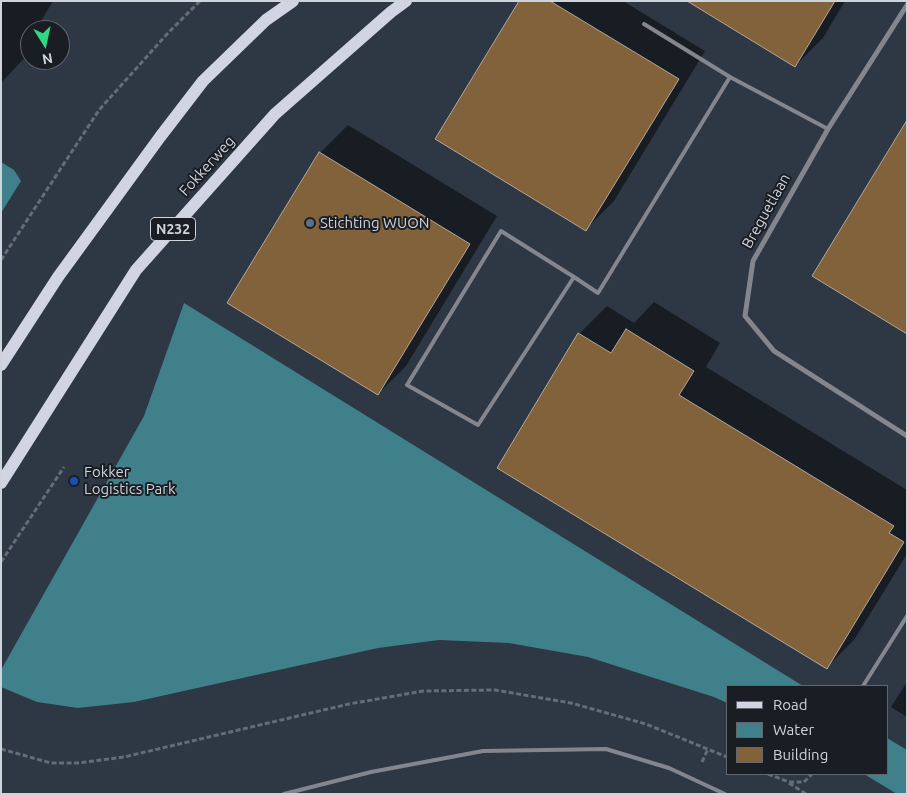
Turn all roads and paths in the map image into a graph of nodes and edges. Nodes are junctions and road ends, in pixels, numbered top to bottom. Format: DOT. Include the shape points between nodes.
graph roads {
  1 [pos="200,1"];
  2 [pos="279,1"];
  3 [pos="293,1"];
  4 [pos="406,1"];
  5 [pos="907,5"];
  6 [pos="266,20"];
  7 [pos="644,24"];
  8 [pos="730,77"];
  9 [pos="828,128"];
  10 [pos="1,260"];
  11 [pos="574,277"];
  12 [pos="1,365"];
  13 [pos="907,436"];
  14 [pos="64,467"];
  15 [pos="1,483"];
  16 [pos="1,562"];
  17 [pos="907,616"];
  18 [pos="864,685"];
  19 [pos="1,749"];
  20 [pos="726,757"];
  21 [pos="770,775"];
  22 [pos="811,775"];
  23 [pos="788,782"];
  24 [pos="284,794"];
  25 [pos="726,794"];
  26 [pos="806,794"];
  1 -- 10 [label="path" via="99,110"];
  2 -- 6 [label="street"];
  3 -- 6 [label="main road"];
  4 -- 15 [label="main road, Fokkerweg / N232" via="275,114 136,270"];
  5 -- 9 [label="street, Breguetlaan"];
  6 -- 12 [label="main road" via="204,81 160,137 58,277"];
  7 -- 8 [label="lane"];
  8 -- 9 [label="lane"];
  8 -- 11 [label="lane" via="598,293"];
  9 -- 13 [label="street, Breguetlaan" via="753,261 745,316 774,351"];
  11 -- 11 [label="lane" via="501,231 407,385 478,425"];
  14 -- 16 [label="path"];
  17 -- 18 [label="lane"];
  19 -- 20 [label="path" via="51,763 78,763 124,757 349,704 423,691 495,690 571,703 646,724"];
  21 -- 23 [label="path"];
  22 -- 23 [label="path" via="804,782"];
  23 -- 26 [label="path"];
  24 -- 25 [label="lane" via="371,772 483,751 606,749 669,768"];
}
